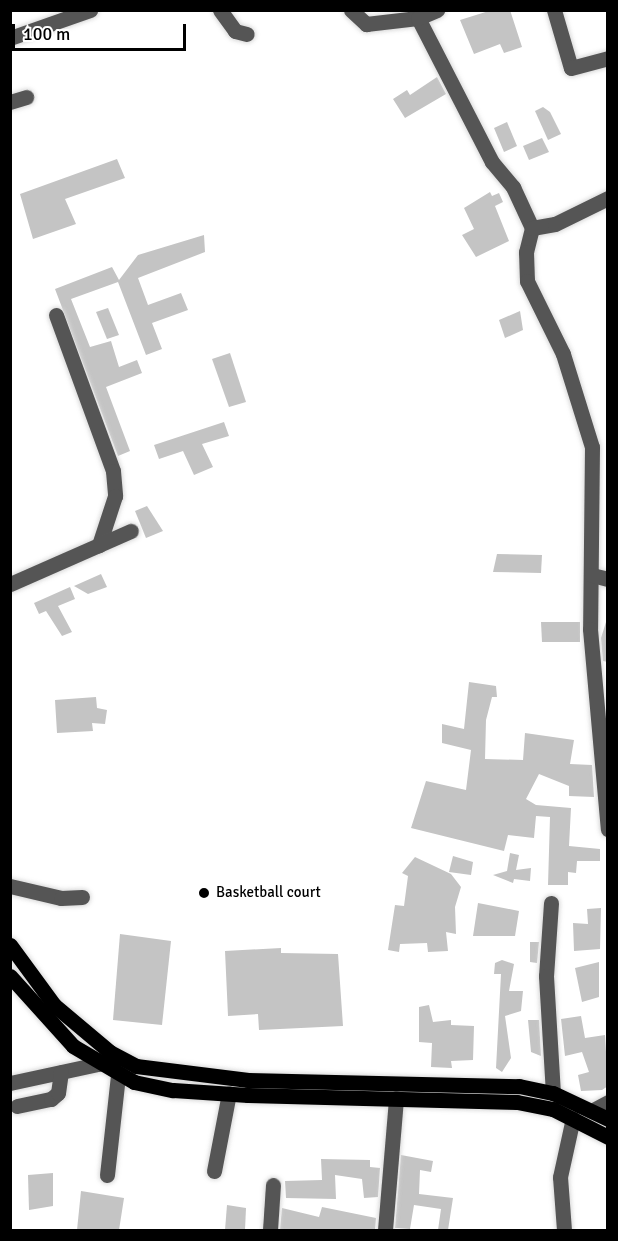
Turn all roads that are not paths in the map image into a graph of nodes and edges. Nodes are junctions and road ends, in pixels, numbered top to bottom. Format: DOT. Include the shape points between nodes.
graph roads {
  1 [pos="90,10"];
  2 [pos="220,10"];
  3 [pos="351,10"];
  4 [pos="437,10"];
  5 [pos="554,10"];
  6 [pos="418,18"];
  7 [pos="247,34"];
  8 [pos="10,38"];
  9 [pos="608,58"];
  10 [pos="26,97"];
  11 [pos="10,102"];
  12 [pos="608,198"];
  13 [pos="532,228"];
  14 [pos="56,315"];
  15 [pos="131,531"];
  16 [pos="99,545"];
  17 [pos="600,577"];
  18 [pos="10,584"];
  19 [pos="608,829"];
  20 [pos="10,886"];
  21 [pos="82,897"];
  22 [pos="551,903"];
  23 [pos="10,945"];
  24 [pos="10,976"];
  25 [pos="110,1052"];
  26 [pos="98,1064"];
  27 [pos="61,1072"];
  28 [pos="118,1076"];
  29 [pos="10,1083"];
  30 [pos="229,1093"];
  31 [pos="553,1093"];
  32 [pos="396,1098"];
  33 [pos="608,1102"];
  34 [pos="17,1106"];
  35 [pos="593,1110"];
  36 [pos="573,1118"];
  37 [pos="608,1119"];
  38 [pos="608,1137"];
  39 [pos="214,1171"];
  40 [pos="107,1175"];
  41 [pos="273,1185"];
  42 [pos="270,1230"];
  43 [pos="385,1230"];
  44 [pos="564,1230"];
  1 -- 8 [label="street"];
  2 -- 7 [label="street" via="235,31"];
  3 -- 6 [label="street" via="366,24"];
  4 -- 6 [label="street"];
  5 -- 9 [label="street" via="571,68"];
  6 -- 13 [label="street" via="492,162 513,187"];
  10 -- 11 [label="street"];
  12 -- 13 [label="street" via="555,224"];
  13 -- 17 [label="street" via="526,252 527,281 563,354 592,447"];
  14 -- 16 [label="street" via="113,471 115,496"];
  15 -- 16 [label="street"];
  16 -- 18 [label="street"];
  17 -- 19 [label="street" via="590,629"];
  20 -- 21 [label="street" via="26,886 61,898"];
  22 -- 31 [label="street" via="546,976"];
  23 -- 25 [label="main road" via="54,1005"];
  24 -- 26 [label="main road" via="41,1015"];
  25 -- 26 [label="street"];
  25 -- 31 [label="main road" via="136,1066 176,1074 519,1086"];
  26 -- 27 [label="street"];
  26 -- 28 [label="main road"];
  27 -- 29 [label="street"];
  27 -- 34 [label="street" via="58,1093 51,1099"];
  28 -- 30 [label="main road" via="173,1090"];
  28 -- 40 [label="street"];
  30 -- 32 [label="main road"];
  30 -- 39 [label="street"];
  31 -- 35 [label="main road"];
  32 -- 36 [label="main road" via="517,1102"];
  32 -- 43 [label="street"];
  33 -- 35 [label="street"];
  35 -- 37 [label="main road"];
  36 -- 38 [label="main road"];
  36 -- 44 [label="street" via="560,1177"];
  41 -- 42 [label="street"];
}
